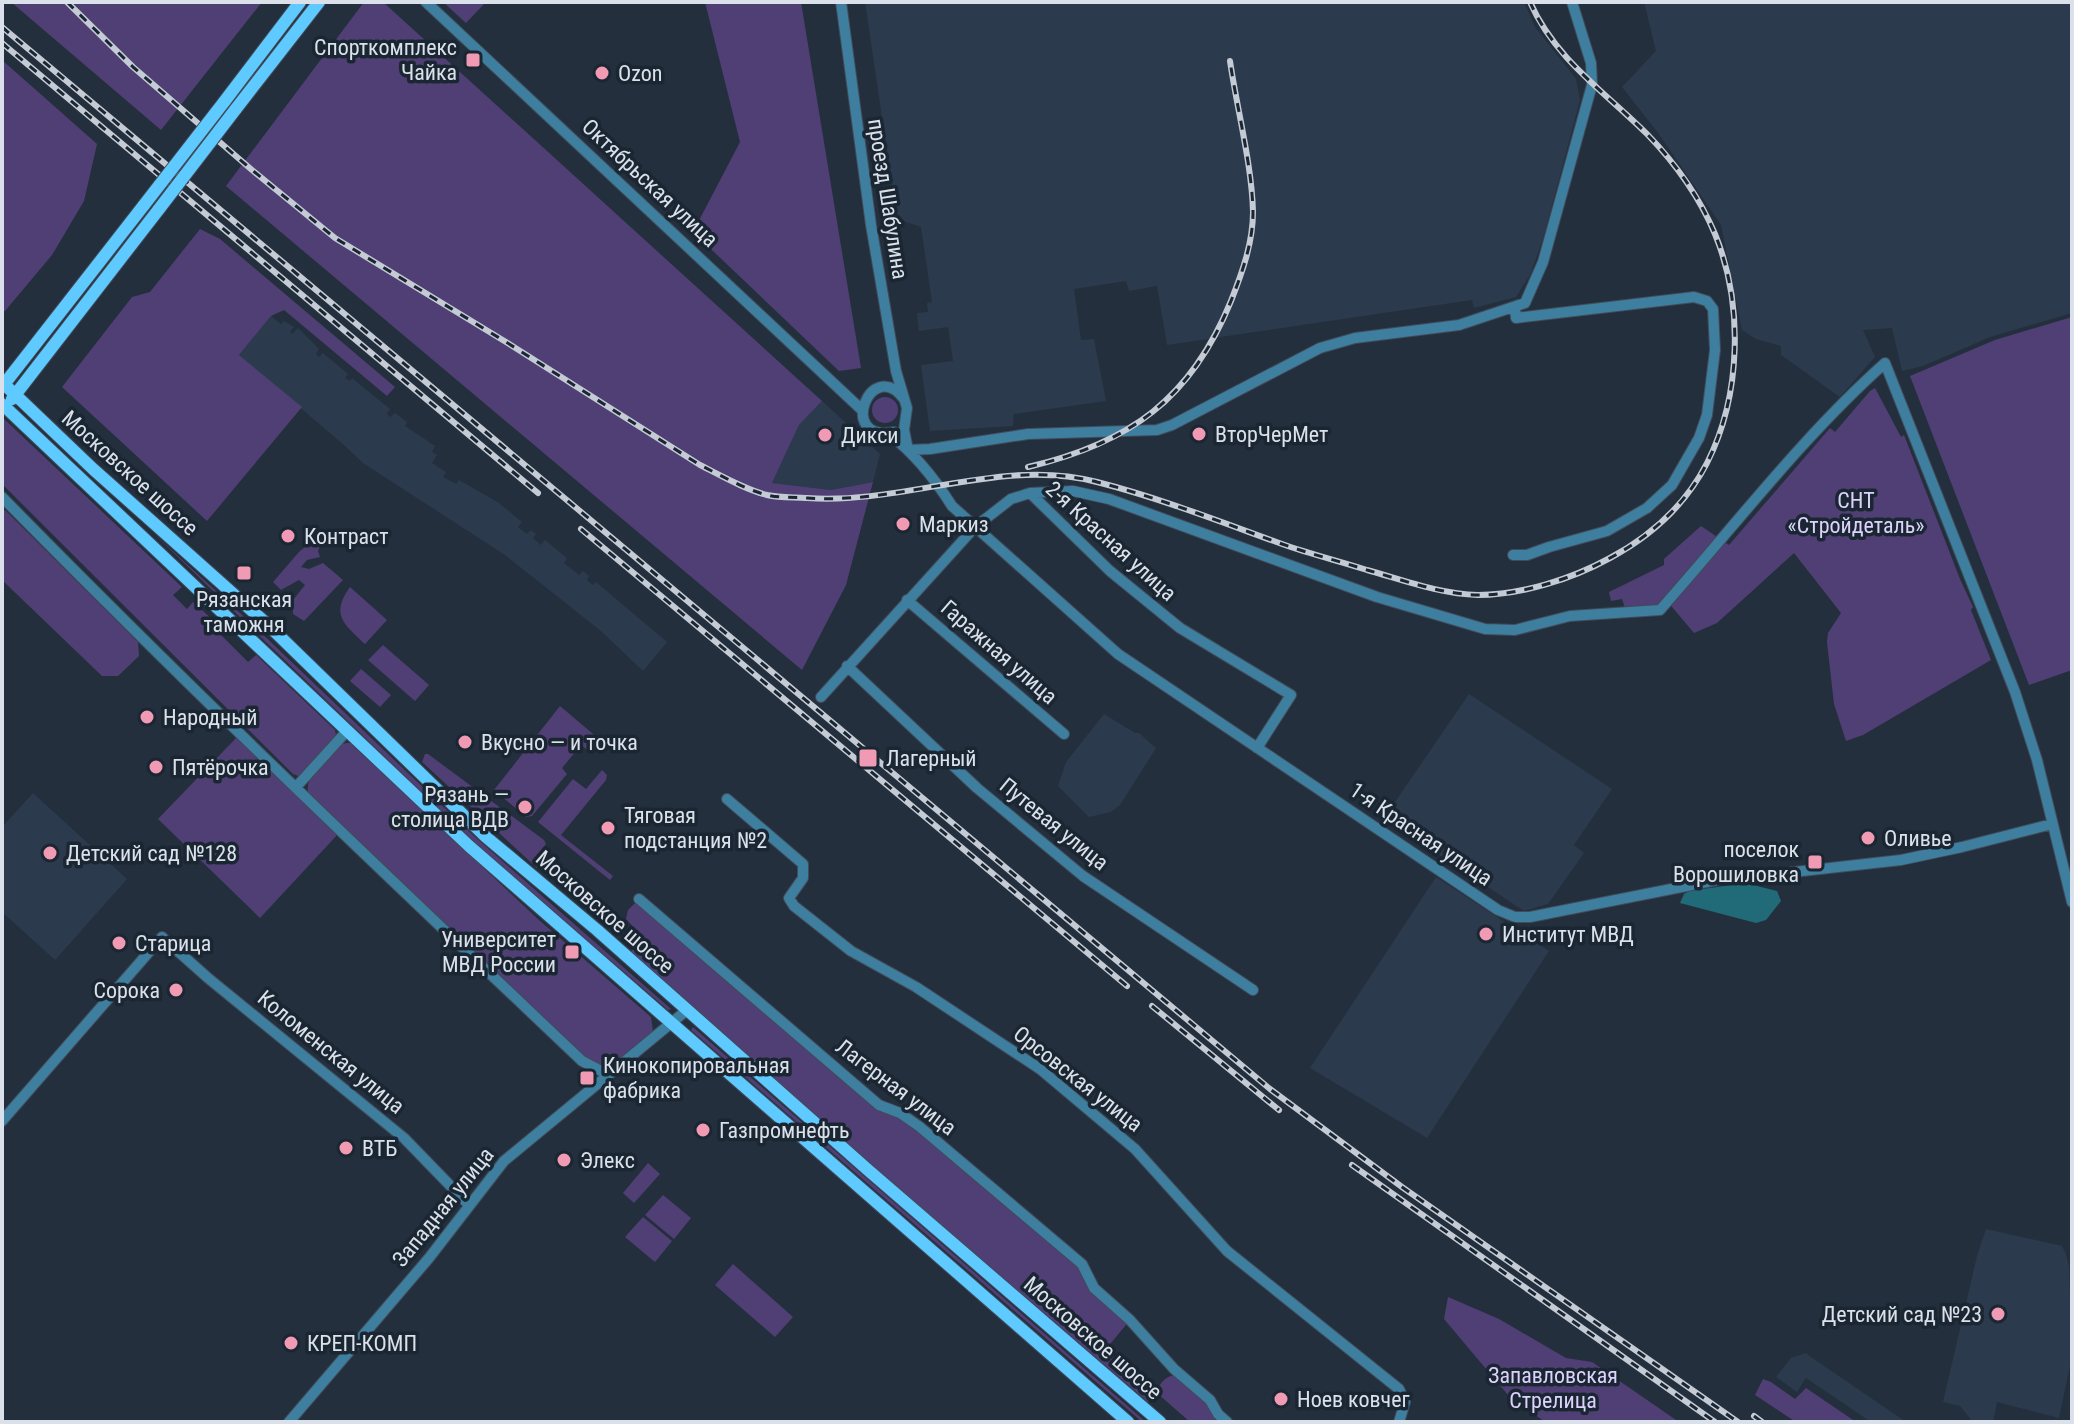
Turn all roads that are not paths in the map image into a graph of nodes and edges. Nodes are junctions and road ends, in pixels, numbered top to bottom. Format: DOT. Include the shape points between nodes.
graph roads {
  1 [pos="300,2"];
  2 [pos="319,2"];
  3 [pos="426,2"];
  4 [pos="841,2"];
  5 [pos="1572,2"];
  6 [pos="1515,309"];
  7 [pos="896,371"];
  8 [pos="3,384"];
  9 [pos="887,388"];
  10 [pos="845,394"];
  11 [pos="16,395"];
  12 [pos="867,396"];
  13 [pos="905,401"];
  14 [pos="3,406"];
  15 [pos="862,410"];
  16 [pos="904,422"];
  17 [pos="889,434"];
  18 [pos="908,450"];
  19 [pos="1030,493"];
  20 [pos="2,497"];
  21 [pos="975,527"];
  22 [pos="1513,555"];
  23 [pos="907,600"];
  24 [pos="847,666"];
  25 [pos="821,697"];
  26 [pos="346,732"];
  27 [pos="1064,734"];
  28 [pos="1257,748"];
  29 [pos="297,786"];
  30 [pos="727,799"];
  31 [pos="2052,824"];
  32 [pos="639,899"];
  33 [pos="2072,902"];
  34 [pos="1253,990"];
  35 [pos="687,1010"];
  36 [pos="670,1023"];
  37 [pos="614,1071"];
  38 [pos="2,1121"];
  39 [pos="469,1205"];
  40 [pos="289,1422"];
  41 [pos="1128,1422"];
  42 [pos="1160,1422"];
  43 [pos="1227,1422"];
  44 [pos="1399,1422"];
  1 -- 8 [label="main road, bridge"];
  2 -- 11 [label="main road, bridge"];
  3 -- 10 [label="street, Октябрьская улица"];
  4 -- 7 [label="street, проезд Шабулина"];
  5 -- 6 [label="street" via="1591,63 1592,85 1543,262 1525,303"];
  6 -- 18 [label="street" via="1459,325 1329,345 1157,430 1028,434"];
  6 -- 22 [label="street" via="1516,318 1694,297 1713,309 1715,350 1707,415 1672,485 1647,508 1607,531"];
  7 -- 9 [label="street"];
  7 -- 13 [label="street, проезд Шабулина"];
  8 -- 11 [label="main road, Московское шоссе"];
  9 -- 12 [label="street"];
  9 -- 13 [label="street"];
  10 -- 12 [label="street"];
  10 -- 15 [label="street, Октябрьская улица"];
  11 -- 14 [label="main road"];
  11 -- 35 [label="main road, Московское шоссе" via="256,614 486,837"];
  12 -- 15 [label="street"];
  13 -- 16 [label="street, проезд Шабулина"];
  14 -- 26 [label="main road, Московское шоссе"];
  15 -- 17 [label="street" via="872,429"];
  16 -- 17 [label="street"];
  16 -- 18 [label="street, проезд Шабулина"];
  17 -- 18 [label="street, 1-я Красная улица"];
  18 -- 21 [label="street, 1-я Красная улица"];
  19 -- 21 [label="street, 2-я Красная улица" via="1011,499"];
  19 -- 28 [label="street, 2-я Красная улица" via="1110,571 1180,628 1291,695"];
  19 -- 31 [label="street" via="1073,491 1109,499 1377,597 1485,629 1515,630 1570,616 1660,610 1770,481 1885,363 2006,671 2037,760"];
  20 -- 29 [label="street"];
  21 -- 23 [label="street, 2-я Красная улица"];
  21 -- 28 [label="street, 1-я Красная улица" via="1118,654"];
  23 -- 24 [label="street, 2-я Красная улица"];
  23 -- 27 [label="street, Гаражная улица"];
  24 -- 25 [label="street, 2-я Красная улица"];
  24 -- 34 [label="street, Путевая улица" via="977,788 1083,876"];
  26 -- 29 [label="street"];
  26 -- 36 [label="main road, Московское шоссе"];
  28 -- 31 [label="street, 1-я Красная улица" via="1515,917 1737,876 1901,860"];
  29 -- 37 [label="street" via="582,1061"];
  30 -- 44 [label="street, Орсовская улица" via="803,864 803,878 789,898 794,906 851,951 1040,1069 1135,1149 1227,1251 1399,1389 1405,1402"];
  31 -- 33 [label="street"];
  32 -- 43 [label="street, Лагерная улица" via="879,1105 920,1127 1082,1264 1094,1288"];
  35 -- 36 [label="street, Западная улица"];
  35 -- 42 [label="main road, Московское шоссе"];
  36 -- 37 [label="street, Западная улица"];
  36 -- 41 [label="main road, Московское шоссе"];
  37 -- 39 [label="street, Западная улица" via="504,1161"];
  38 -- 39 [label="street, Коломенская улица" via="162,937 404,1138"];
  39 -- 40 [label="street, Западная улица"];
}
